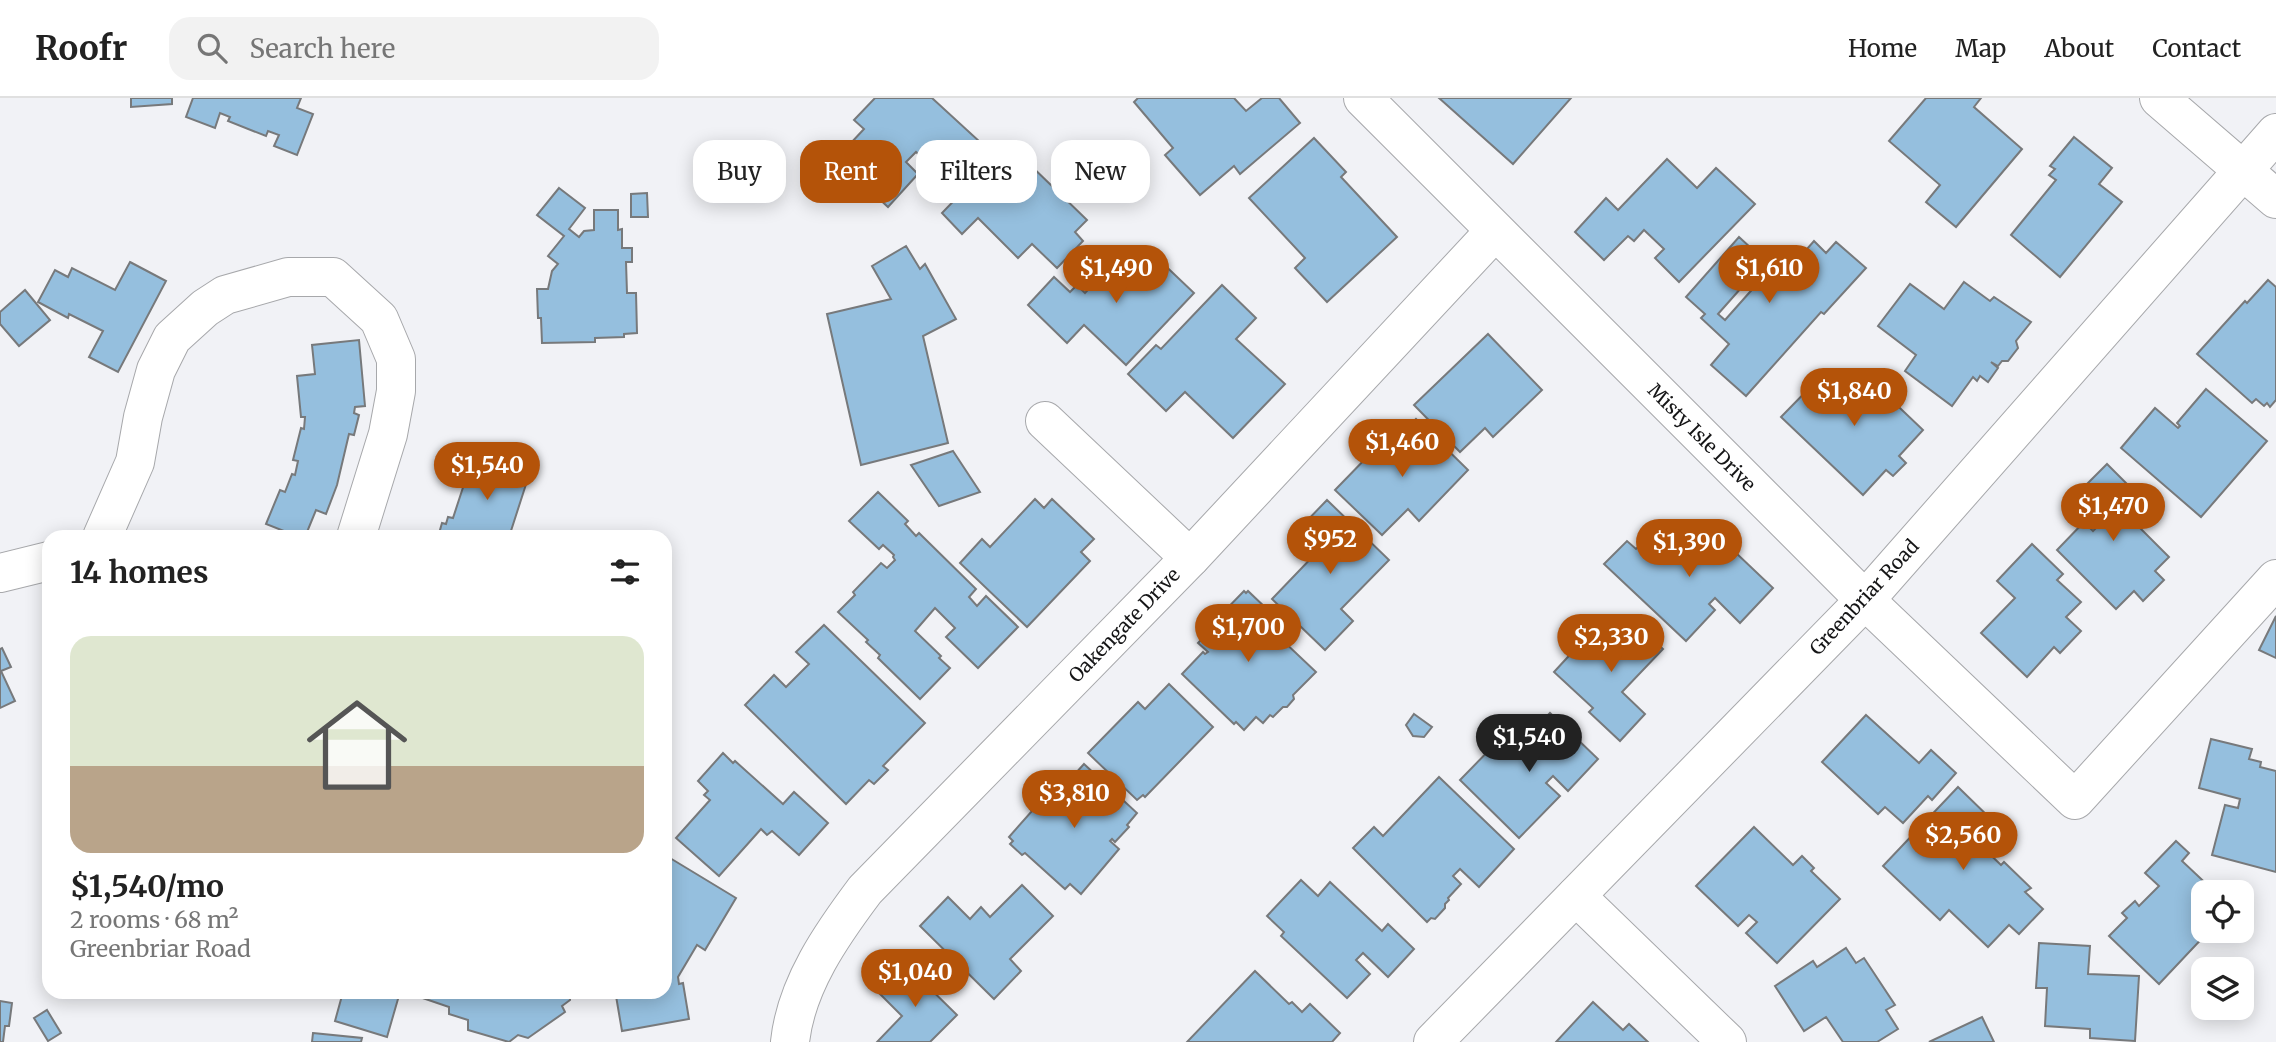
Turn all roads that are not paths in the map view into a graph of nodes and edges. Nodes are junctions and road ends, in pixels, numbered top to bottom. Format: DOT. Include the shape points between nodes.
graph roads {
  1 [pos="1363,98"];
  2 [pos="2158,98"];
  3 [pos="2276,133"];
  4 [pos="2243,170"];
  5 [pos="2276,199"];
  6 [pos="1495,231"];
  7 [pos="1045,421"];
  8 [pos="105,530"];
  9 [pos="358,530"];
  10 [pos="1190,558"];
  11 [pos="42,563"];
  12 [pos="0,573"];
  13 [pos="2276,579"];
  14 [pos="1865,600"];
  15 [pos="1576,896"];
  16 [pos="790,1042"];
  17 [pos="1433,1042"];
  18 [pos="1727,1042"];
  1 -- 6 [label="street, Misty Isle Drive"];
  2 -- 4 [label="street"];
  3 -- 4 [label="street, Greenbriar Road"];
  4 -- 5 [label="street"];
  4 -- 14 [label="street, Greenbriar Road"];
  6 -- 10 [label="street, Oakengate Drive"];
  6 -- 14 [label="street, Misty Isle Drive"];
  7 -- 10 [label="street"];
  8 -- 9 [label="street" via="135,462 156,370 172,338 225,295 288,277 333,277 379,319 396,359 388,434"];
  10 -- 16 [label="street, Oakengate Drive" via="865,890 822,951 804,990"];
  11 -- 12 [label="street"];
  13 -- 14 [label="street, Misty Isle Drive" via="2076,800"];
  14 -- 15 [label="street, Greenbriar Road"];
  15 -- 17 [label="street, Greenbriar Road"];
  15 -- 18 [label="street"];
}
